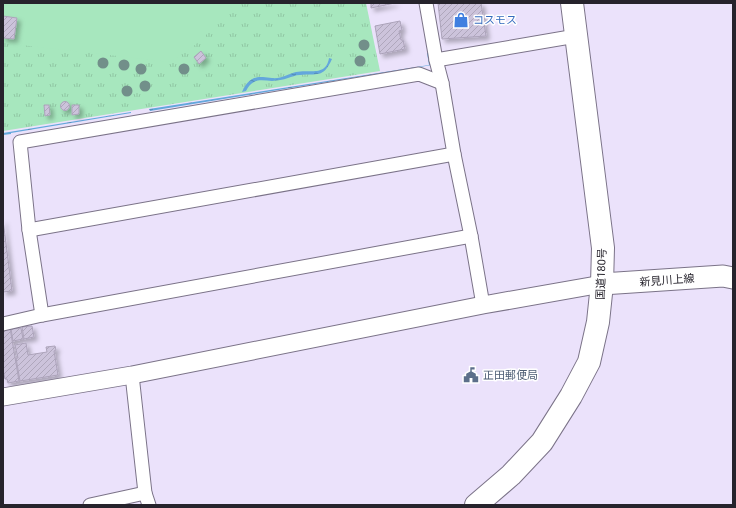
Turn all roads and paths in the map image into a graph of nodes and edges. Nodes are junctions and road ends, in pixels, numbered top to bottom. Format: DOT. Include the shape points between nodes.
graph roads {
  1 [pos="426,3"];
  2 [pos="572,3"];
  3 [pos="576,36"];
  4 [pos="436,60"];
  5 [pos="442,84"];
  6 [pos="454,154"];
  7 [pos="29,230"];
  8 [pos="471,236"];
  9 [pos="730,275"];
  10 [pos="602,284"];
  11 [pos="483,305"];
  12 [pos="42,315"];
  13 [pos="3,324"];
  14 [pos="132,374"];
  15 [pos="3,397"];
  16 [pos="147,499"];
  17 [pos="90,505"];
  18 [pos="476,505"];
  1 -- 4 [label="street"];
  2 -- 3 [label="highway, 国道180号"];
  3 -- 4 [label="street"];
  3 -- 10 [label="highway, 国道180号" via="603,248"];
  4 -- 5 [label="street"];
  5 -- 6 [label="street"];
  5 -- 7 [label="street" via="419,74 20,142"];
  6 -- 7 [label="street"];
  6 -- 8 [label="street"];
  7 -- 12 [label="street"];
  8 -- 11 [label="street"];
  8 -- 12 [label="street"];
  9 -- 10 [label="main road, 新見川上線"];
  10 -- 11 [label="street"];
  10 -- 18 [label="highway, 国道180号" via="598,322 589,362 571,396 542,442 511,475"];
  11 -- 14 [label="street"];
  12 -- 13 [label="street"];
  14 -- 15 [label="street"];
  14 -- 16 [label="street"];
  16 -- 17 [label="street"];
}
